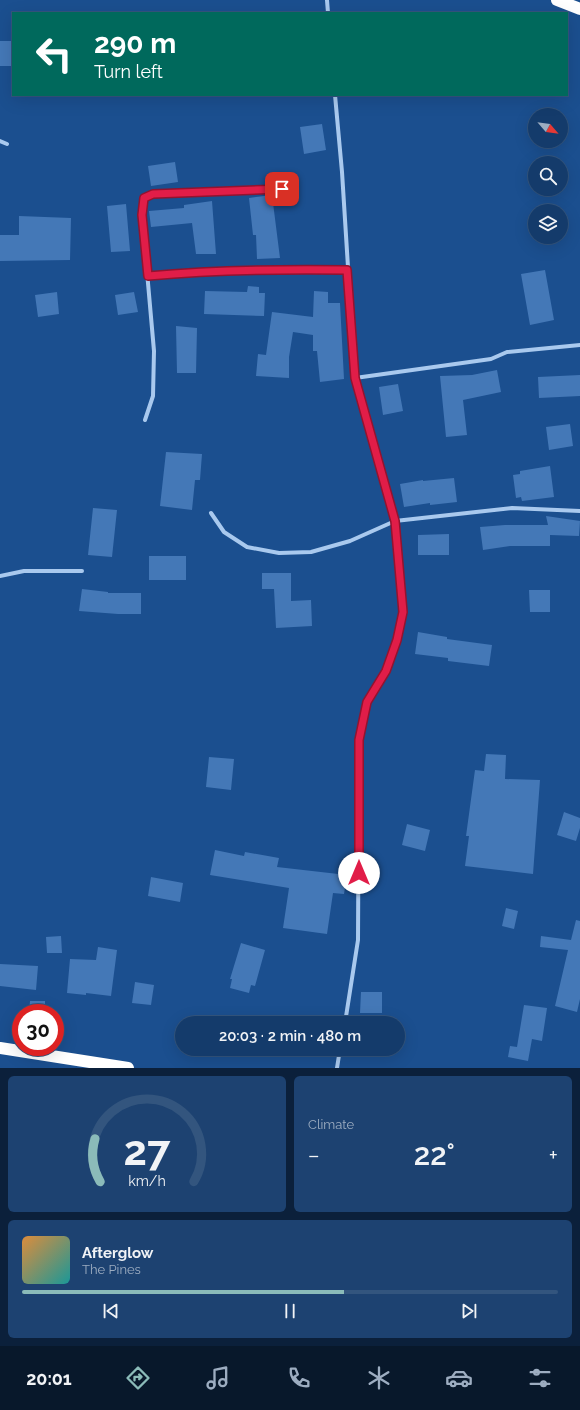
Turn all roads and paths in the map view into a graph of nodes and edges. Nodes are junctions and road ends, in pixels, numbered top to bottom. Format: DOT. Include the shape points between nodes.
graph roads {
  1 [pos="327,0"];
  2 [pos="557,0"];
  3 [pos="580,9"];
  4 [pos="328,12"];
  5 [pos="335,96"];
  6 [pos="0,141"];
  7 [pos="7,144"];
  8 [pos="282,189"];
  9 [pos="347,270"];
  10 [pos="148,276"];
  11 [pos="580,345"];
  12 [pos="355,378"];
  13 [pos="145,420"];
  14 [pos="580,511"];
  15 [pos="211,513"];
  16 [pos="395,521"];
  17 [pos="82,571"];
  18 [pos="0,576"];
  19 [pos="346,1016"];
  20 [pos="0,1048"];
  21 [pos="339,1056"];
  22 [pos="128,1068"];
  23 [pos="337,1068"];
  1 -- 4 [label="street"];
  2 -- 3 [label="highway"];
  5 -- 9 [label="street"];
  6 -- 7 [label="street"];
  8 -- 10 [label="street" via="153,194 144,198 142,215"];
  9 -- 10 [label="street" via="256,269"];
  9 -- 12 [label="street"];
  10 -- 13 [label="street" via="154,351 153,396"];
  11 -- 12 [label="street" via="507,352 491,359"];
  12 -- 16 [label="street"];
  14 -- 16 [label="street" via="512,508"];
  15 -- 16 [label="street" via="224,532 247,547 280,553 311,552 350,542"];
  16 -- 19 [label="street" via="403,612 386,671 367,702 359,740 358,940"];
  17 -- 18 [label="street" via="24,571"];
  20 -- 22 [label="highway"];
  21 -- 23 [label="street"];
}
